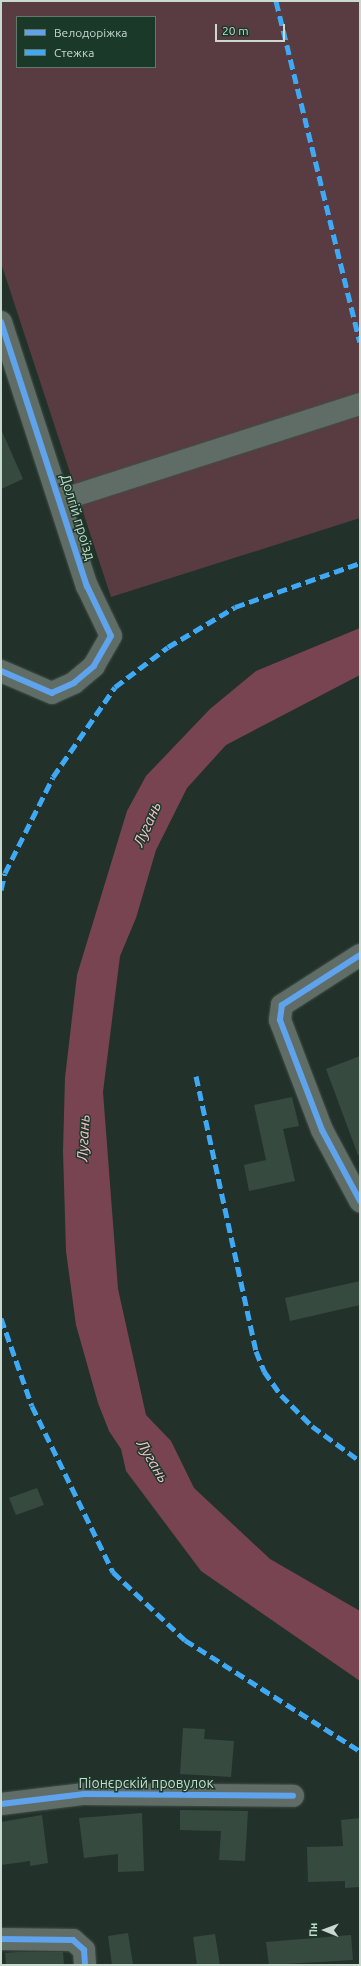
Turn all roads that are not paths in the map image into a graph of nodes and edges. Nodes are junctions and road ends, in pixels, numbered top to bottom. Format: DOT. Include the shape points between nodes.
graph roads {
  1 [pos="1,322"];
  2 [pos="360,404"];
  3 [pos="61,500"];
  4 [pos="1,671"];
  5 [pos="360,955"];
  6 [pos="360,1202"];
  7 [pos="293,1796"];
  8 [pos="1,1804"];
  9 [pos="1,1939"];
  10 [pos="86,1965"];
  1 -- 3 [label="street, Долгій проїзд"];
  2 -- 3 [label="street"];
  3 -- 4 [label="street, Долгій проїзд" via="86,586 111,636 94,666 74,683 52,693"];
  5 -- 6 [label="street" via="282,1004 280,1020 322,1130"];
  7 -- 8 [label="street, Піонєрскій провулок" via="84,1794"];
  9 -- 10 [label="street" via="73,1940 84,1950"];
}
